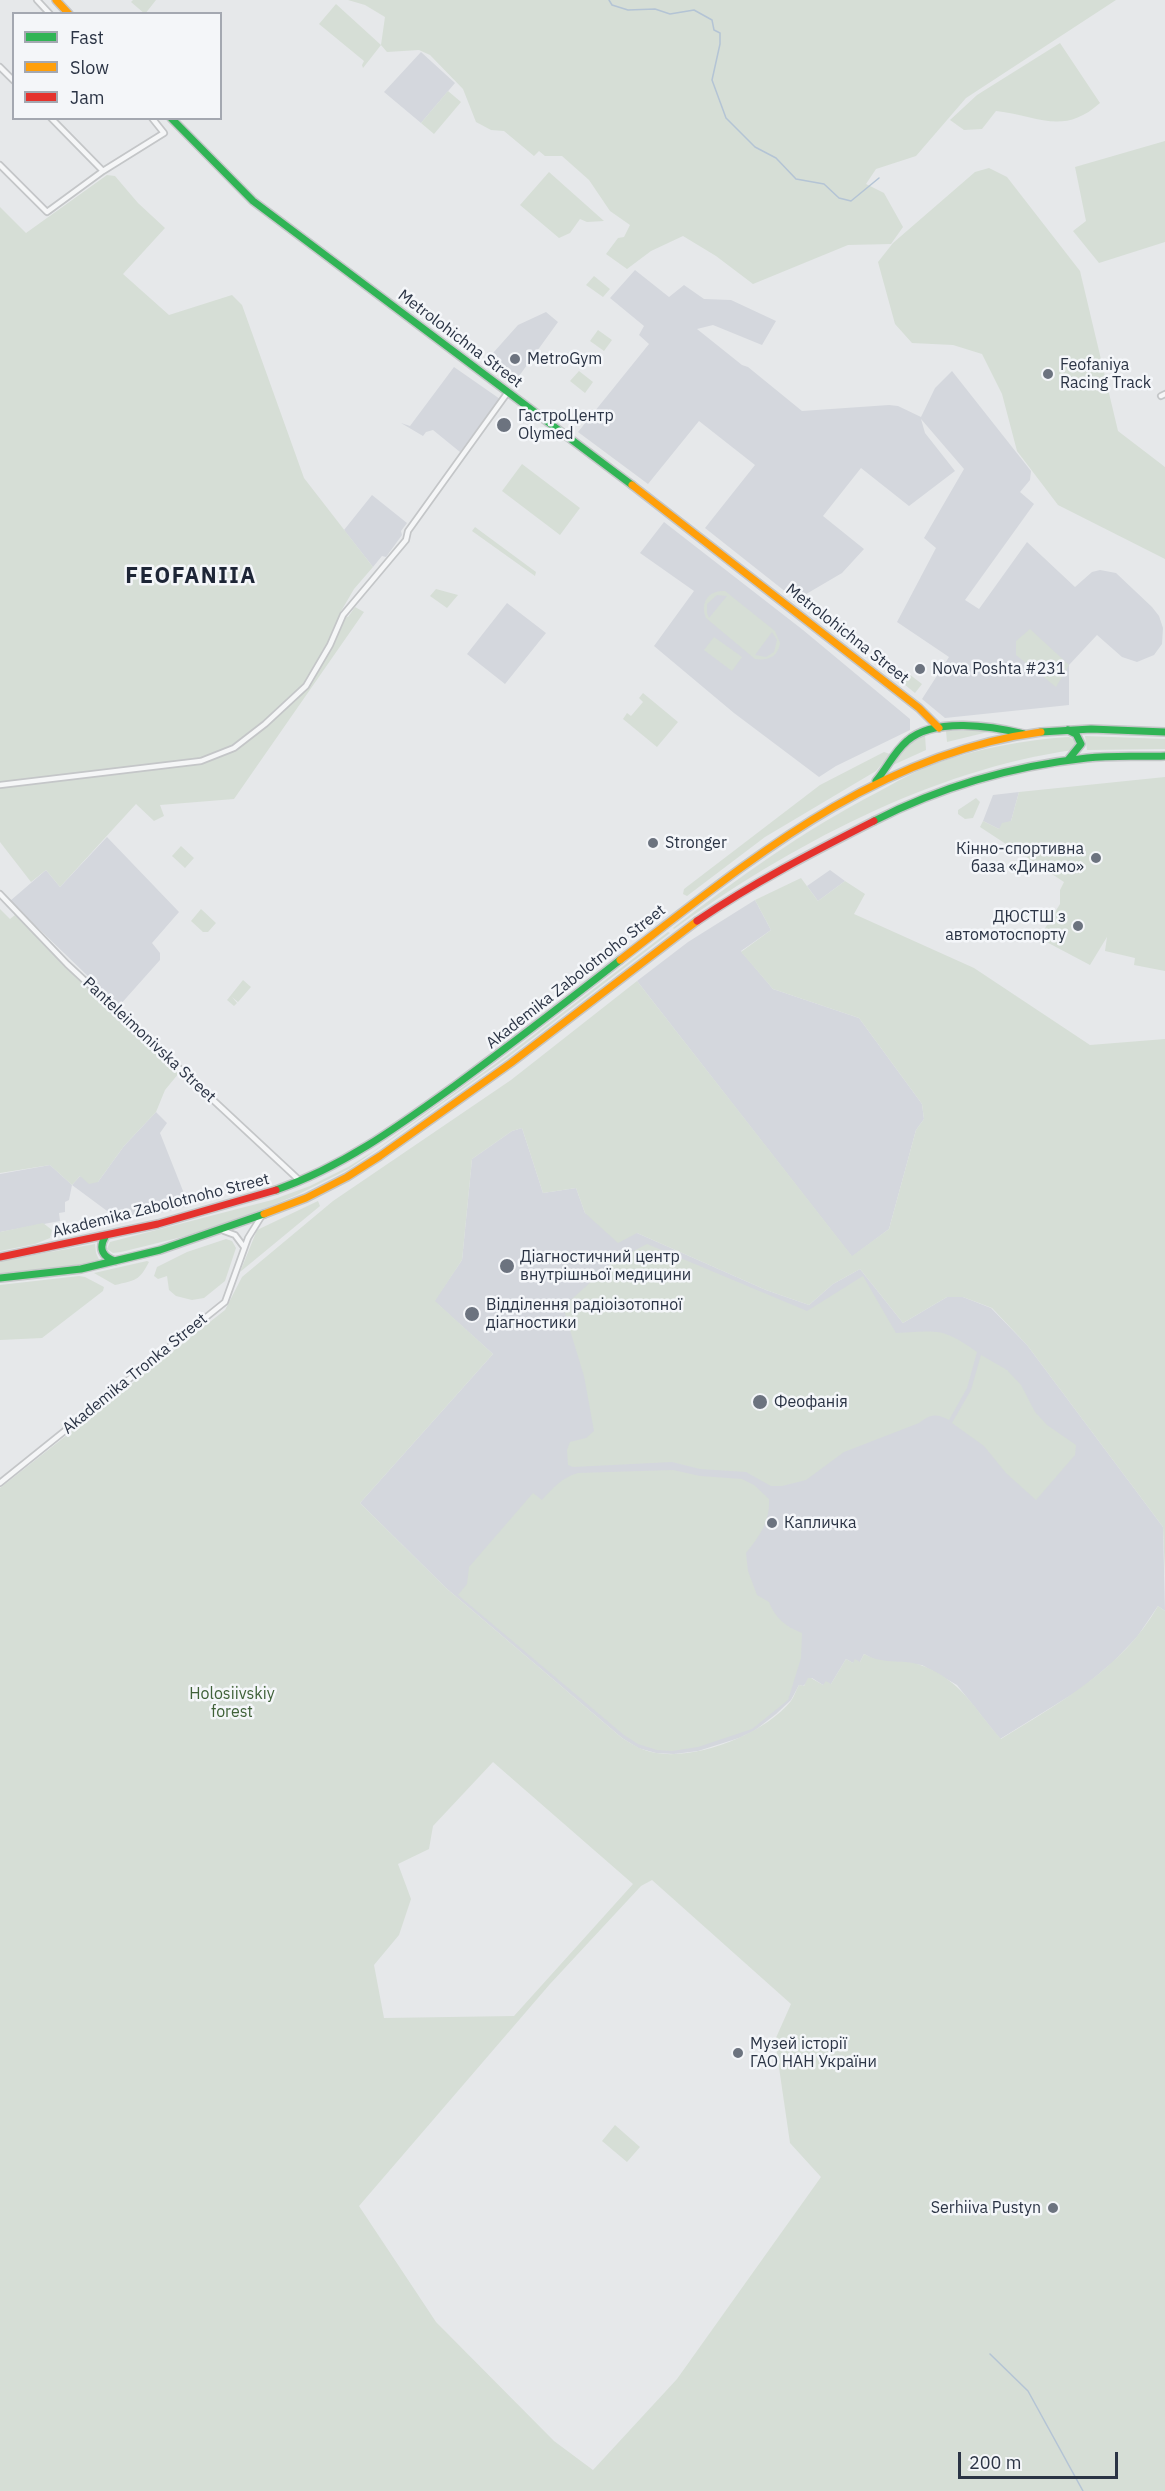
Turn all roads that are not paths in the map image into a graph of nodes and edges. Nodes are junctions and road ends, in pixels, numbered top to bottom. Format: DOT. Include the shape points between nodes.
graph roads {
  1 [pos="37,0"];
  2 [pos="56,0"];
  3 [pos="48,12"];
  4 [pos="67,12"];
  5 [pos="0,67"];
  6 [pos="12,79"];
  7 [pos="53,120"];
  8 [pos="154,120"];
  9 [pos="173,120"];
  10 [pos="0,165"];
  11 [pos="103,171"];
  12 [pos="508,392"];
  13 [pos="939,728"];
  14 [pos="1068,730"];
  15 [pos="1165,732"];
  16 [pos="1026,735"];
  17 [pos="1165,756"];
  18 [pos="1068,760"];
  19 [pos="0,785"];
  20 [pos="868,789"];
  21 [pos="0,894"];
  22 [pos="301,1182"];
  23 [pos="264,1214"];
  24 [pos="220,1230"];
  25 [pos="105,1237"];
  26 [pos="244,1247"];
  27 [pos="0,1257"];
  28 [pos="115,1261"];
  29 [pos="0,1278"];
  30 [pos="0,1483"];
  1 -- 3 [label="street"];
  2 -- 4 [label="main road"];
  5 -- 6 [label="street"];
  7 -- 11 [label="street"];
  8 -- 11 [label="street" via="164,133"];
  9 -- 12 [label="main road, Metrolohichna Street" via="253,201"];
  10 -- 11 [label="street" via="49,211"];
  12 -- 13 [label="main road, Metrolohichna Street" via="731,560"];
  12 -- 19 [label="street" via="408,531 406,540 343,615 306,686 234,748 201,761"];
  13 -- 16 [label="main road" via="992,727"];
  13 -- 20 [label="main road" via="910,738"];
  14 -- 15 [label="main road, Akademika Zabolotnoho Street"];
  14 -- 16 [label="main road, Akademika Zabolotnoho Street"];
  14 -- 18 [label="main road" via="1076,734 1081,744"];
  16 -- 20 [label="main road, Akademika Zabolotnoho Street" via="946,753"];
  17 -- 18 [label="main road, Akademika Zabolotnoho Street"];
  18 -- 23 [label="main road, Akademika Zabolotnoho Street" via="997,774 936,792 769,875 696,921 530,1049 381,1156 306,1198"];
  20 -- 22 [label="main road, Akademika Zabolotnoho Street" via="745,865 509,1046 373,1143"];
  21 -- 22 [label="street, Panteleimonivska Street" via="68,964"];
  22 -- 25 [label="main road, Akademika Zabolotnoho Street" via="210,1211"];
  23 -- 24 [label="main road, Akademika Zabolotnoho Street"];
  23 -- 26 [label="street, Akademika Tronka Street"];
  24 -- 26 [label="street" via="235,1235"];
  24 -- 28 [label="main road, Akademika Zabolotnoho Street"];
  25 -- 27 [label="main road, Akademika Zabolotnoho Street"];
  25 -- 28 [label="main road" via="101,1252"];
  26 -- 30 [label="street, Akademika Tronka Street" via="225,1302"];
  28 -- 29 [label="main road, Akademika Zabolotnoho Street"];
}
